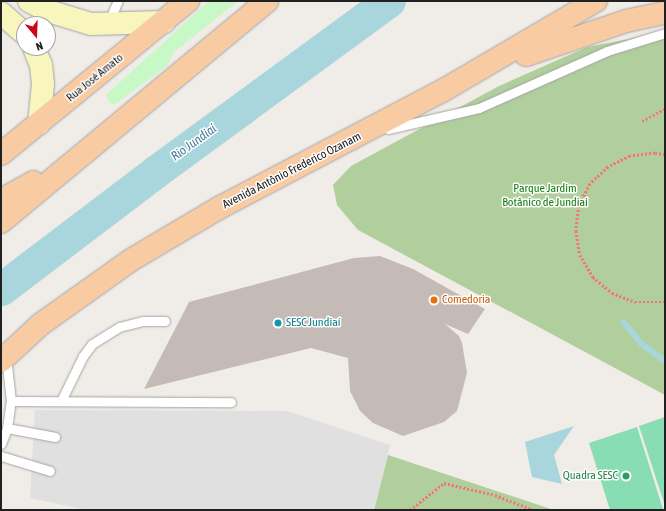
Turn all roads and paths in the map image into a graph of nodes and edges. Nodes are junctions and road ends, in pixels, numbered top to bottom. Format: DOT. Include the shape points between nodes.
graph roads {
  1 [pos="29,1"];
  2 [pos="118,1"];
  3 [pos="188,1"];
  4 [pos="267,1"];
  5 [pos="596,1"];
  6 [pos="1,13"];
  7 [pos="665,13"];
  8 [pos="164,22"];
  9 [pos="108,23"];
  10 [pos="16,26"];
  11 [pos="665,33"];
  12 [pos="37,56"];
  13 [pos="444,90"];
  14 [pos="665,109"];
  15 [pos="642,121"];
  16 [pos="39,124"];
  17 [pos="365,133"];
  18 [pos="1,154"];
  19 [pos="81,154"];
  20 [pos="665,155"];
  21 [pos="1,200"];
  22 [pos="1,222"];
  23 [pos="665,302"];
  24 [pos="165,321"];
  25 [pos="3,358"];
  26 [pos="11,400"];
  27 [pos="61,401"];
  28 [pos="231,402"];
  29 [pos="7,428"];
  30 [pos="55,437"];
  31 [pos="1,444"];
  32 [pos="1,456"];
  33 [pos="50,470"];
  34 [pos="410,510"];
  35 [pos="533,510"];
  1 -- 9 [label="main road" via="48,11 84,22"];
  2 -- 9 [label="lane"];
  3 -- 8 [label="main road, Rua José Amato"];
  4 -- 19 [label="main road"];
  5 -- 13 [label="main road, Avenida Antônio Frederico Ozanam"];
  6 -- 10 [label="main road"];
  7 -- 13 [label="main road" via="626,21 550,45"];
  8 -- 9 [label="main road"];
  8 -- 16 [label="main road, Rua José Amato"];
  11 -- 17 [label="lane" via="607,51 479,108"];
  12 -- 16 [label="main road" via="43,84"];
  13 -- 17 [label="main road, Avenida Antônio Frederico Ozanam"];
  14 -- 15 [label="path"];
  16 -- 18 [label="main road, Rua José Amato"];
  17 -- 25 [label="main road, Avenida Antônio Frederico Ozanam" via="219,208 131,260 41,324"];
  19 -- 21 [label="main road"];
  19 -- 22 [label="main road"];
  20 -- 23 [label="path" via="655,153 630,156 608,167 590,184 579,206 576,231 580,255 593,277 612,293 635,302"];
  24 -- 27 [label="lane" via="143,321 119,327 92,344 83,356"];
  25 -- 26 [label="lane"];
  26 -- 27 [label="lane"];
  26 -- 29 [label="lane"];
  27 -- 28 [label="lane"];
  29 -- 30 [label="lane"];
  29 -- 31 [label="lane"];
  32 -- 33 [label="lane"];
  34 -- 35 [label="path" via="444,483 495,495"];
}
